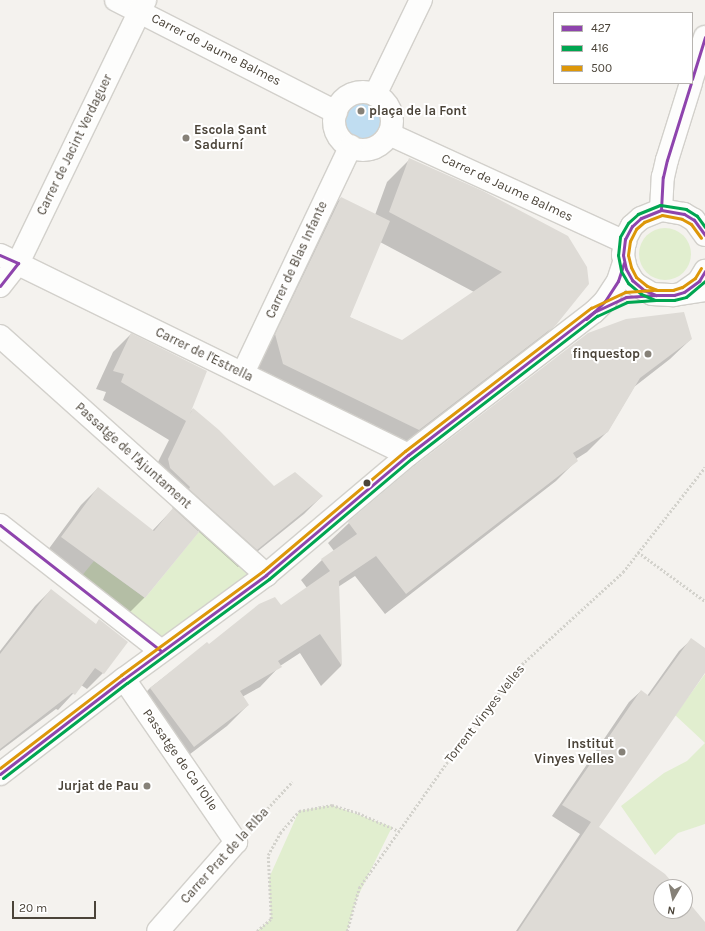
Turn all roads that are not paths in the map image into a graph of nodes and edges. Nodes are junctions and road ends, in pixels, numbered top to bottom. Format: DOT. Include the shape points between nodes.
graph roads {
  1 [pos="116,0"];
  2 [pos="421,0"];
  3 [pos="142,6"];
  4 [pos="705,37"];
  5 [pos="693,76"];
  6 [pos="691,84"];
  7 [pos="375,95"];
  8 [pos="336,112"];
  9 [pos="389,134"];
  10 [pos="351,146"];
  11 [pos="661,210"];
  12 [pos="705,235"];
  13 [pos="624,253"];
  14 [pos="9,259"];
  15 [pos="705,271"];
  16 [pos="0,286"];
  17 [pos="705,290"];
  18 [pos="684,292"];
  19 [pos="656,295"];
  20 [pos="594,312"];
  21 [pos="0,336"];
  22 [pos="243,373"];
  23 [pos="408,455"];
  24 [pos="0,525"];
  25 [pos="266,575"];
  26 [pos="161,652"];
  27 [pos="124,679"];
  28 [pos="4,764"];
  29 [pos="236,842"];
  30 [pos="158,931"];
  1 -- 3 [label="street, Carrer de Jaume Balmes"];
  2 -- 7 [label="street"];
  3 -- 8 [label="street, Carrer de Jaume Balmes"];
  3 -- 14 [label="street, Carrer de Jacint Verdaguer"];
  4 -- 5 [label="street"];
  6 -- 11 [label="street" via="667,160"];
  7 -- 8 [label="street" via="366,92 352,94 342,102"];
  7 -- 9 [label="street" via="389,108 392,123"];
  8 -- 10 [label="street" via="334,122 338,134"];
  9 -- 10 [label="street" via="384,141 372,148 359,150"];
  9 -- 13 [label="street, Carrer de Jaume Balmes"];
  10 -- 22 [label="street, Carrer de Blas Infante"];
  11 -- 12 [label="street" via="684,214 694,220"];
  11 -- 13 [label="street" via="641,218 632,226"];
  13 -- 19 [label="street" via="632,280"];
  13 -- 20 [label="street" via="618,281"];
  14 -- 16 [label="street, Carrer de Jacint Verdaguer"];
  14 -- 22 [label="street, Carrer de l'Estrella"];
  15 -- 18 [label="street" via="699,281"];
  17 -- 18 [label="street"];
  18 -- 19 [label="street"];
  19 -- 20 [label="street" via="626,297"];
  20 -- 23 [label="street"];
  21 -- 25 [label="street, Passatge de l'Ajuntament"];
  22 -- 23 [label="street, Carrer de l'Estrella"];
  23 -- 25 [label="street"];
  24 -- 26 [label="street"];
  25 -- 26 [label="street"];
  26 -- 27 [label="street"];
  27 -- 28 [label="street"];
  27 -- 29 [label="street, Passatge de Ca l'Olle"];
  29 -- 30 [label="street, Carrer Prat de la RIba"];
}
